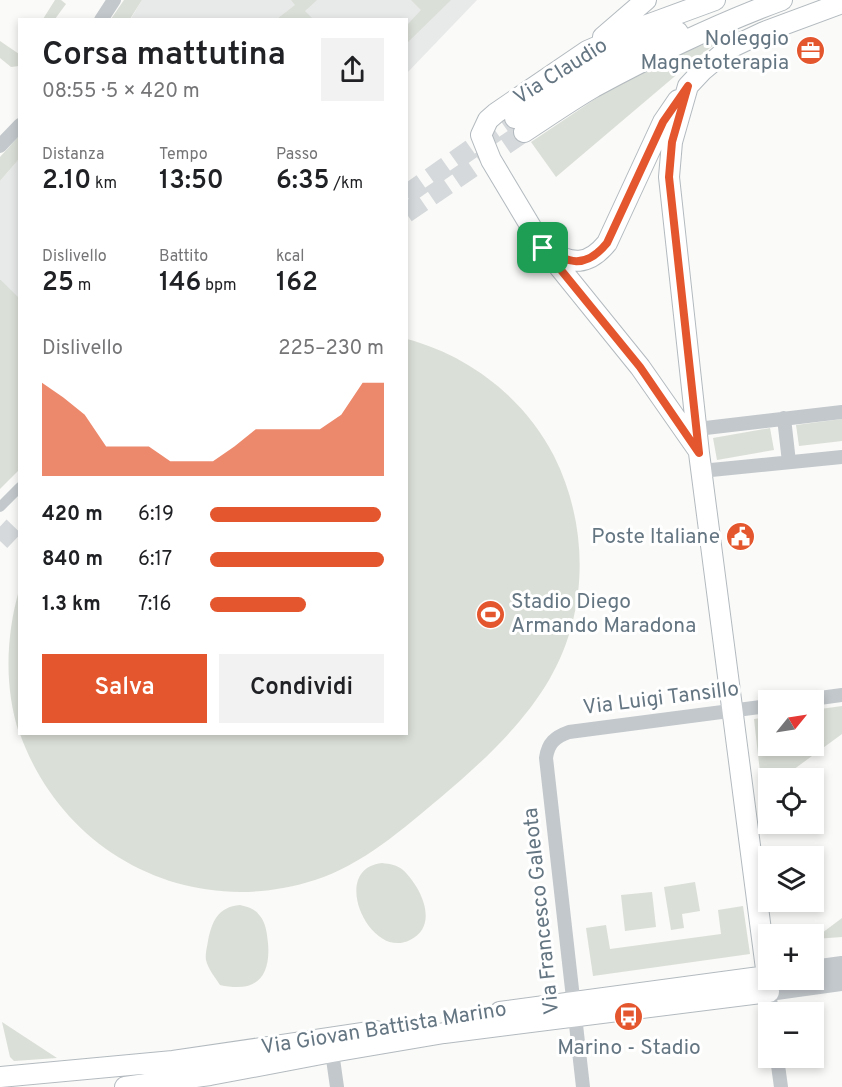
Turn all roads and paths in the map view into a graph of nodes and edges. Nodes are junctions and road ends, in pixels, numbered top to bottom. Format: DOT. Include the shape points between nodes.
graph roads {
  1 [pos="114,0"];
  2 [pos="646,0"];
  3 [pos="715,0"];
  4 [pos="782,0"];
  5 [pos="842,3"];
  6 [pos="102,18"];
  7 [pos="587,51"];
  8 [pos="688,86"];
  9 [pos="520,125"];
  10 [pos="18,127"];
  11 [pos="0,146"];
  12 [pos="543,248"];
  13 [pos="842,412"];
  14 [pos="784,418"];
  15 [pos="697,429"];
  16 [pos="842,457"];
  17 [pos="700,462"];
  18 [pos="789,462"];
  19 [pos="18,489"];
  20 [pos="0,507"];
  21 [pos="842,695"];
  22 [pos="824,697"];
  23 [pos="758,707"];
  24 [pos="733,710"];
  25 [pos="560,735"];
  26 [pos="761,924"];
  27 [pos="842,964"];
  28 [pos="824,967"];
  29 [pos="758,982"];
  30 [pos="824,982"];
  31 [pos="842,982"];
  32 [pos="573,1008"];
  33 [pos="332,1052"];
  34 [pos="778,1068"];
  35 [pos="0,1077"];
  36 [pos="204,1081"];
  37 [pos="151,1085"];
  38 [pos="125,1087"];
  39 [pos="337,1087"];
  40 [pos="583,1087"];
  41 [pos="781,1087"];
  1 -- 6 [label="street"];
  2 -- 7 [label="main road"];
  3 -- 7 [label="main road, Via Claudio"];
  4 -- 9 [label="main road, Via Claudio" via="730,19"];
  5 -- 8 [label="main road" via="728,49"];
  7 -- 12 [label="main road, Via Claudio" via="496,112 482,129 491,160"];
  8 -- 12 [label="main road" via="663,122 600,251 591,258 573,262"];
  8 -- 15 [label="main road" via="672,142 669,177"];
  10 -- 11 [label="street"];
  12 -- 17 [label="main road" via="640,367"];
  13 -- 14 [label="street"];
  14 -- 15 [label="street"];
  14 -- 18 [label="street"];
  15 -- 17 [label="main road"];
  16 -- 18 [label="street"];
  17 -- 18 [label="street"];
  17 -- 24 [label="main road"];
  19 -- 20 [label="street"];
  21 -- 22 [label="street"];
  23 -- 24 [label="street, Via Luigi Tansillo"];
  24 -- 25 [label="street, Via Luigi Tansillo"];
  24 -- 26 [label="main road"];
  25 -- 32 [label="street, Via Francesco Galeota" via="552,741 546,758"];
  27 -- 28 [label="street"];
  29 -- 32 [label="main road, Via Giovan Battista Marino"];
  30 -- 31 [label="street, Via Giovan Battista Marino"];
  32 -- 33 [label="main road, Via Giovan Battista Marino"];
  32 -- 35 [label="main road, Via Giovan Battista Marino" via="173,1061"];
  32 -- 40 [label="street, Via Francesco Galeota"];
  33 -- 36 [label="main road, Via Giovan Battista Marino"];
  33 -- 39 [label="street"];
  34 -- 41 [label="street"];
  36 -- 37 [label="main road, Via Giovan Battista Marino"];
  37 -- 38 [label="main road, Via Giovan Battista Marino"];
}
